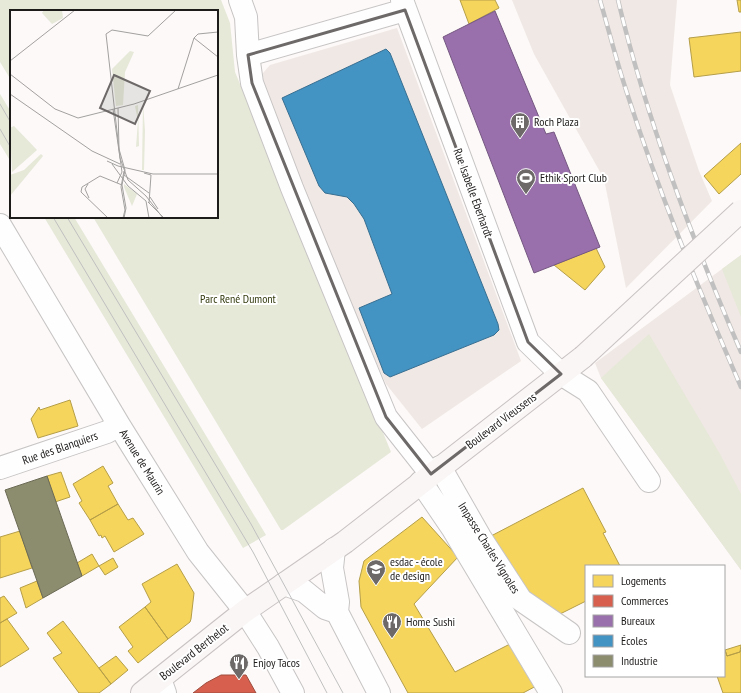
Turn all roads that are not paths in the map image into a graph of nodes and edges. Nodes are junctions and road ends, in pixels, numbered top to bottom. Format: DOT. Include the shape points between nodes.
graph roads {
  1 [pos="240,0"];
  2 [pos="404,5"];
  3 [pos="248,55"];
  4 [pos="741,211"];
  5 [pos="0,225"];
  6 [pos="561,374"];
  7 [pos="119,425"];
  8 [pos="0,468"];
  9 [pos="431,474"];
  10 [pos="649,481"];
  11 [pos="334,549"];
  12 [pos="284,584"];
  13 [pos="246,611"];
  14 [pos="337,612"];
  15 [pos="569,633"];
  16 [pos="162,686"];
  17 [pos="142,693"];
  18 [pos="293,693"];
  19 [pos="379,693"];
  20 [pos="551,693"];
  1 -- 3 [label="street" via="246,18"];
  2 -- 3 [label="street"];
  2 -- 6 [label="street, Rue Isabelle Eberhardt" via="528,342"];
  3 -- 9 [label="street" via="252,83 292,188 386,417"];
  4 -- 6 [label="main road, Boulevard Vieussens, bridge" via="583,357"];
  5 -- 7 [label="street, Avenue de Maurin"];
  6 -- 9 [label="main road, Boulevard Vieussens"];
  6 -- 10 [label="street, Rue Isabelle Eberhardt" via="588,391"];
  7 -- 8 [label="street, Rue des Blanquiers" via="107,432"];
  7 -- 13 [label="street, Avenue de Maurin" via="198,552"];
  9 -- 11 [label="main road, Boulevard Vieussens"];
  9 -- 15 [label="street, Impasse Charles Vignoles" via="480,537 521,600"];
  9 -- 20 [label="street" via="453,529"];
  11 -- 12 [label="main road, Boulevard Vieussens"];
  11 -- 14 [label="street" via="332,568 338,602"];
  12 -- 13 [label="main road, Boulevard Vieussens"];
  12 -- 14 [label="street" via="304,591 325,608"];
  13 -- 16 [label="main road, Boulevard Berthelot"];
  13 -- 18 [label="street, Avenue de Maurin"];
  14 -- 19 [label="street"];
  16 -- 17 [label="main road, Boulevard Berthelot"];
}
